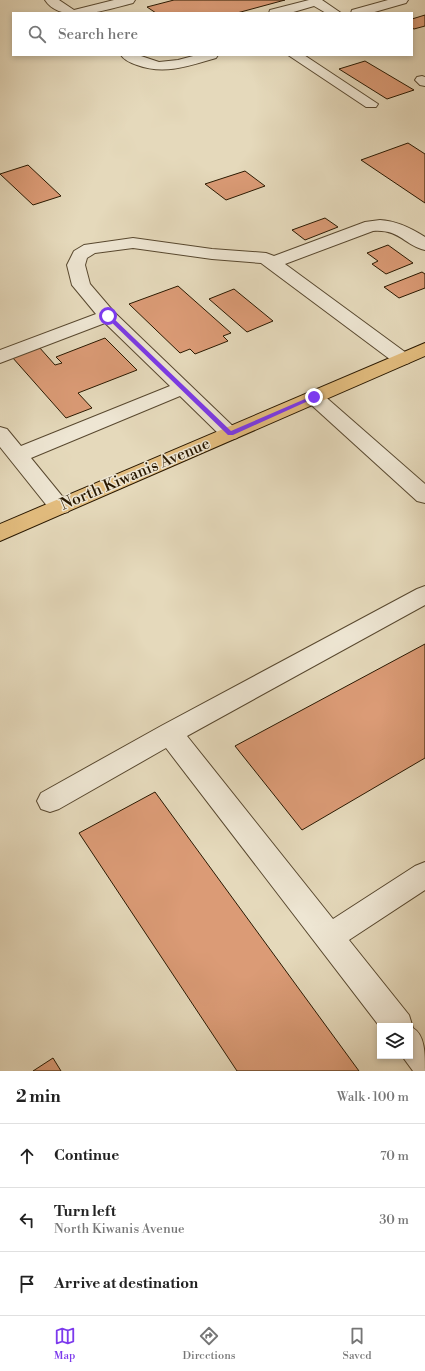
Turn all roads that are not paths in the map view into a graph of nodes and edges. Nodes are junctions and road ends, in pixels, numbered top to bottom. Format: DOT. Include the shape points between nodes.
graph roads {
  1 [pos="52,0"];
  2 [pos="129,0"];
  3 [pos="397,1"];
  4 [pos="68,12"];
  5 [pos="82,12"];
  6 [pos="279,12"];
  7 [pos="333,12"];
  8 [pos="360,12"];
  9 [pos="130,56"];
  10 [pos="207,56"];
  11 [pos="297,56"];
  12 [pos="371,104"];
  13 [pos="425,245"];
  14 [pos="272,263"];
  15 [pos="108,316"];
  16 [pos="425,350"];
  17 [pos="0,357"];
  18 [pos="402,359"];
  19 [pos="183,388"];
  20 [pos="314,397"];
  21 [pos="230,433"];
  22 [pos="0,434"];
  23 [pos="18,455"];
  24 [pos="422,490"];
  25 [pos="60,507"];
  26 [pos="0,533"];
  27 [pos="425,595"];
  28 [pos="170,733"];
  29 [pos="50,801"];
  30 [pos="425,875"];
  31 [pos="330,936"];
  32 [pos="396,1023"];
  33 [pos="413,1046"];
  34 [pos="425,1061"];
  1 -- 4 [label="street"];
  2 -- 5 [label="street"];
  3 -- 8 [label="street"];
  6 -- 7 [label="street" via="316,2"];
  9 -- 10 [label="street" via="148,66 158,67"];
  11 -- 12 [label="street"];
  13 -- 14 [label="street" via="391,225 371,226"];
  14 -- 15 [label="street" via="266,258 212,254 133,243 90,249 80,255 76,265 81,285"];
  14 -- 18 [label="street"];
  15 -- 17 [label="street"];
  15 -- 19 [label="street"];
  16 -- 18 [label="main road, North Kiwanis Avenue"];
  18 -- 20 [label="main road, North Kiwanis Avenue"];
  19 -- 21 [label="street"];
  19 -- 23 [label="street"];
  20 -- 21 [label="main road, North Kiwanis Avenue"];
  20 -- 24 [label="street"];
  21 -- 25 [label="main road, North Kiwanis Avenue"];
  22 -- 23 [label="street"];
  23 -- 25 [label="street"];
  25 -- 26 [label="main road, North Kiwanis Avenue"];
  27 -- 28 [label="street"];
  28 -- 29 [label="street"];
  28 -- 31 [label="street"];
  30 -- 31 [label="street"];
  31 -- 32 [label="street"];
  33 -- 34 [label="street"];
}
